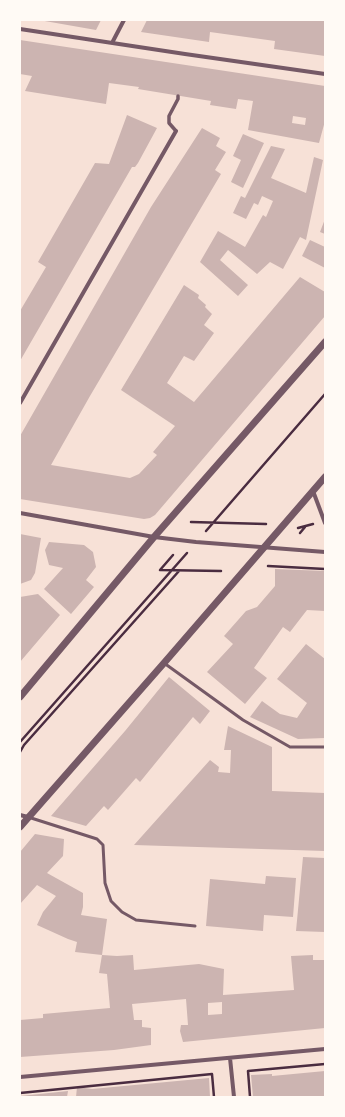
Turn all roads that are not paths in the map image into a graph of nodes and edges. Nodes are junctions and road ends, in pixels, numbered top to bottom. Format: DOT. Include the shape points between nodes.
graph roads {
  1 [pos="124,20"];
  2 [pos="20,29"];
  3 [pos="112,43"];
  4 [pos="325,74"];
  5 [pos="178,96"];
  6 [pos="176,131"];
  7 [pos="325,342"];
  8 [pos="20,403"];
  9 [pos="325,477"];
  10 [pos="313,491"];
  11 [pos="20,514"];
  12 [pos="325,523"];
  13 [pos="154,537"];
  14 [pos="264,547"];
  15 [pos="325,552"];
  16 [pos="164,663"];
  17 [pos="20,697"];
  18 [pos="325,747"];
  19 [pos="20,815"];
  20 [pos="28,817"];
  21 [pos="20,827"];
  22 [pos="195,926"];
  23 [pos="325,1050"];
  24 [pos="230,1058"];
  25 [pos="20,1077"];
  26 [pos="234,1097"];
  1 -- 3 [label="street"];
  2 -- 3 [label="street"];
  3 -- 4 [label="street"];
  5 -- 6 [label="street" via="169,116 169,123"];
  6 -- 8 [label="street"];
  7 -- 13 [label="street"];
  9 -- 10 [label="street"];
  10 -- 12 [label="street"];
  10 -- 14 [label="street"];
  11 -- 13 [label="street"];
  13 -- 14 [label="street"];
  13 -- 17 [label="street"];
  14 -- 15 [label="street"];
  14 -- 16 [label="street"];
  16 -- 18 [label="lane" via="243,720 290,747"];
  16 -- 20 [label="street"];
  19 -- 20 [label="street"];
  20 -- 21 [label="street"];
  20 -- 22 [label="lane" via="97,839 103,845 104,883 111,901 122,912 136,920"];
  23 -- 24 [label="street"];
  24 -- 25 [label="street"];
  24 -- 26 [label="street"];
}
